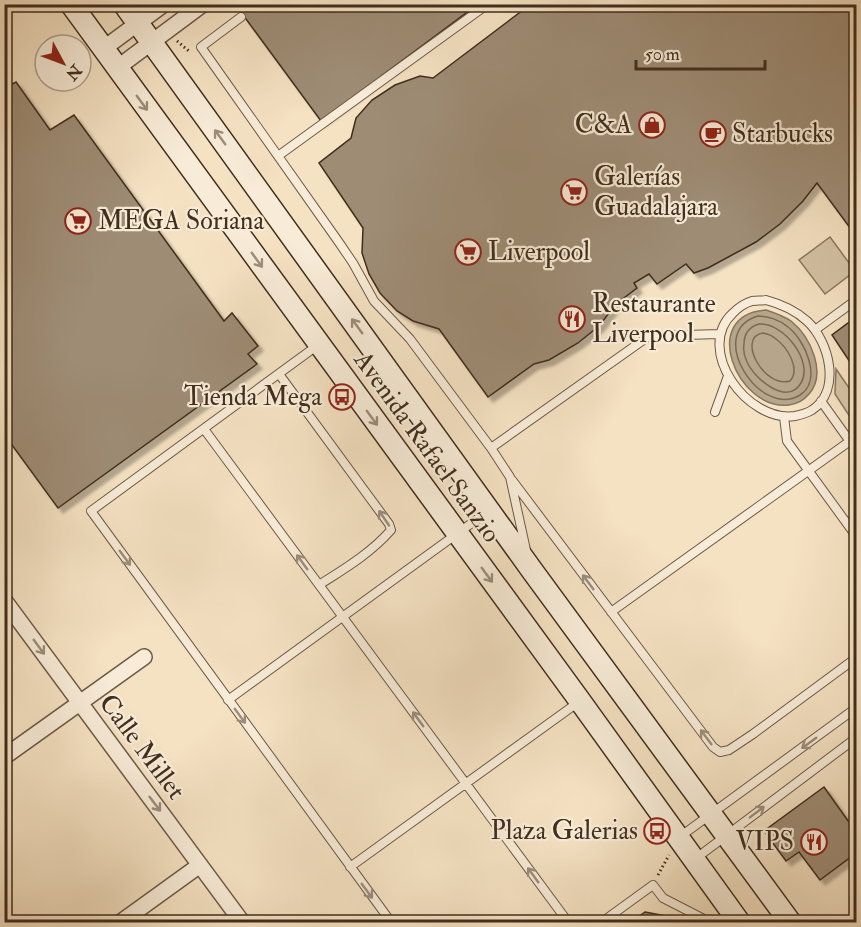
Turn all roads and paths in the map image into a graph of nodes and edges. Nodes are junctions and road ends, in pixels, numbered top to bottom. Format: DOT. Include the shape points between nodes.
graph roads {
  1 [pos="71,4"];
  2 [pos="124,4"];
  3 [pos="164,4"];
  4 [pos="203,4"];
  5 [pos="488,4"];
  6 [pos="241,17"];
  7 [pos="138,23"];
  8 [pos="159,37"];
  9 [pos="201,47"];
  10 [pos="103,49"];
  11 [pos="117,68"];
  12 [pos="278,156"];
  13 [pos="856,300"];
  14 [pos="815,330"];
  15 [pos="720,334"];
  16 [pos="318,345"];
  17 [pos="279,374"];
  18 [pos="728,376"];
  19 [pos="821,400"];
  20 [pos="716,412"];
  21 [pos="784,417"];
  22 [pos="204,429"];
  23 [pos="850,441"];
  24 [pos="490,448"];
  25 [pos="856,450"];
  26 [pos="809,471"];
  27 [pos="510,477"];
  28 [pos="489,510"];
  29 [pos="457,534"];
  30 [pos="856,536"];
  31 [pos="531,569"];
  32 [pos="319,585"];
  33 [pos="4,600"];
  34 [pos="611,612"];
  35 [pos="342,617"];
  36 [pos="144,657"];
  37 [pos="856,658"];
  38 [pos="228,700"];
  39 [pos="580,701"];
  40 [pos="80,703"];
  41 [pos="856,708"];
  42 [pos="856,738"];
  43 [pos="4,757"];
  44 [pos="466,783"];
  45 [pos="711,815"];
  46 [pos="726,835"];
  47 [pos="678,838"];
  48 [pos="693,860"];
  49 [pos="200,865"];
  50 [pos="350,867"];
  51 [pos="653,885"];
  52 [pos="120,922"];
  53 [pos="242,922"];
  54 [pos="391,922"];
  55 [pos="568,922"];
  56 [pos="602,922"];
  57 [pos="706,922"];
  58 [pos="739,922"];
  59 [pos="790,922"];
  1 -- 10 [label="main road, Avenida Rafael Sanzio"];
  2 -- 7 [label="main road"];
  3 -- 7 [label="street"];
  4 -- 8 [label="street"];
  5 -- 12 [label="lane"];
  6 -- 9 [label="lane"];
  7 -- 8 [label="main road, Avenida Rafael Sanzio"];
  7 -- 10 [label="street"];
  8 -- 9 [label="path" via="192,54"];
  8 -- 11 [label="street"];
  28 -- 8 [label="main road, Avenida Rafael Sanzio, one-way"];
  9 -- 12 [label="lane"];
  10 -- 11 [label="main road, Avenida Rafael Sanzio"];
  11 -- 16 [label="main road, Avenida Rafael Sanzio, one-way"];
  12 -- 24 [label="lane" via="353,263 374,301 410,339"];
  13 -- 14 [label="lane"];
  14 -- 15 [label="lane" via="795,311 766,300 738,308"];
  14 -- 19 [label="lane" via="828,364 829,381"];
  15 -- 18 [label="lane" via="720,352"];
  15 -- 24 [label="lane" via="649,336"];
  16 -- 17 [label="lane"];
  16 -- 29 [label="main road, Avenida Rafael Sanzio, one-way"];
  17 -- 22 [label="lane"];
  32 -- 17 [label="lane, one-way" via="382,541 391,530"];
  18 -- 20 [label="lane"];
  18 -- 21 [label="lane" via="755,406"];
  19 -- 21 [label="lane" via="813,410"];
  19 -- 23 [label="lane"];
  21 -- 26 [label="lane" via="787,441"];
  32 -- 22 [label="lane, one-way"];
  22 -- 38 [label="lane, one-way" via="91,511"];
  23 -- 25 [label="lane"];
  23 -- 26 [label="lane"];
  24 -- 27 [label="lane"];
  26 -- 30 [label="lane"];
  26 -- 34 [label="lane"];
  27 -- 31 [label="lane"];
  34 -- 27 [label="lane, one-way"];
  28 -- 29 [label="lane"];
  28 -- 31 [label="main road, Avenida Rafael Sanzio"];
  29 -- 35 [label="lane"];
  29 -- 39 [label="main road, Avenida Rafael Sanzio, one-way"];
  31 -- 45 [label="main road, Avenida Rafael Sanzio"];
  32 -- 35 [label="lane"];
  33 -- 40 [label="street, Calle Millet, one-way"];
  37 -- 34 [label="lane, one-way" via="753,734 720,752"];
  35 -- 38 [label="lane"];
  44 -- 35 [label="lane, one-way"];
  36 -- 40 [label="street"];
  38 -- 50 [label="lane, one-way"];
  39 -- 44 [label="lane"];
  39 -- 47 [label="main road, Avenida Rafael Sanzio"];
  40 -- 43 [label="street"];
  40 -- 49 [label="street, Calle Millet, one-way"];
  41 -- 45 [label="lane, one-way"];
  46 -- 42 [label="lane, one-way"];
  44 -- 50 [label="lane"];
  55 -- 44 [label="lane, one-way"];
  45 -- 46 [label="main road, Avenida Rafael Sanzio"];
  45 -- 47 [label="lane"];
  46 -- 48 [label="lane"];
  46 -- 59 [label="main road, Avenida Rafael Sanzio"];
  47 -- 48 [label="main road, Avenida Rafael Sanzio"];
  47 -- 51 [label="path"];
  48 -- 58 [label="main road, Avenida Rafael Sanzio"];
  49 -- 52 [label="street"];
  49 -- 53 [label="street, Calle Millet"];
  50 -- 54 [label="lane, one-way"];
  51 -- 56 [label="lane"];
  51 -- 57 [label="lane" via="663,898"];
}
